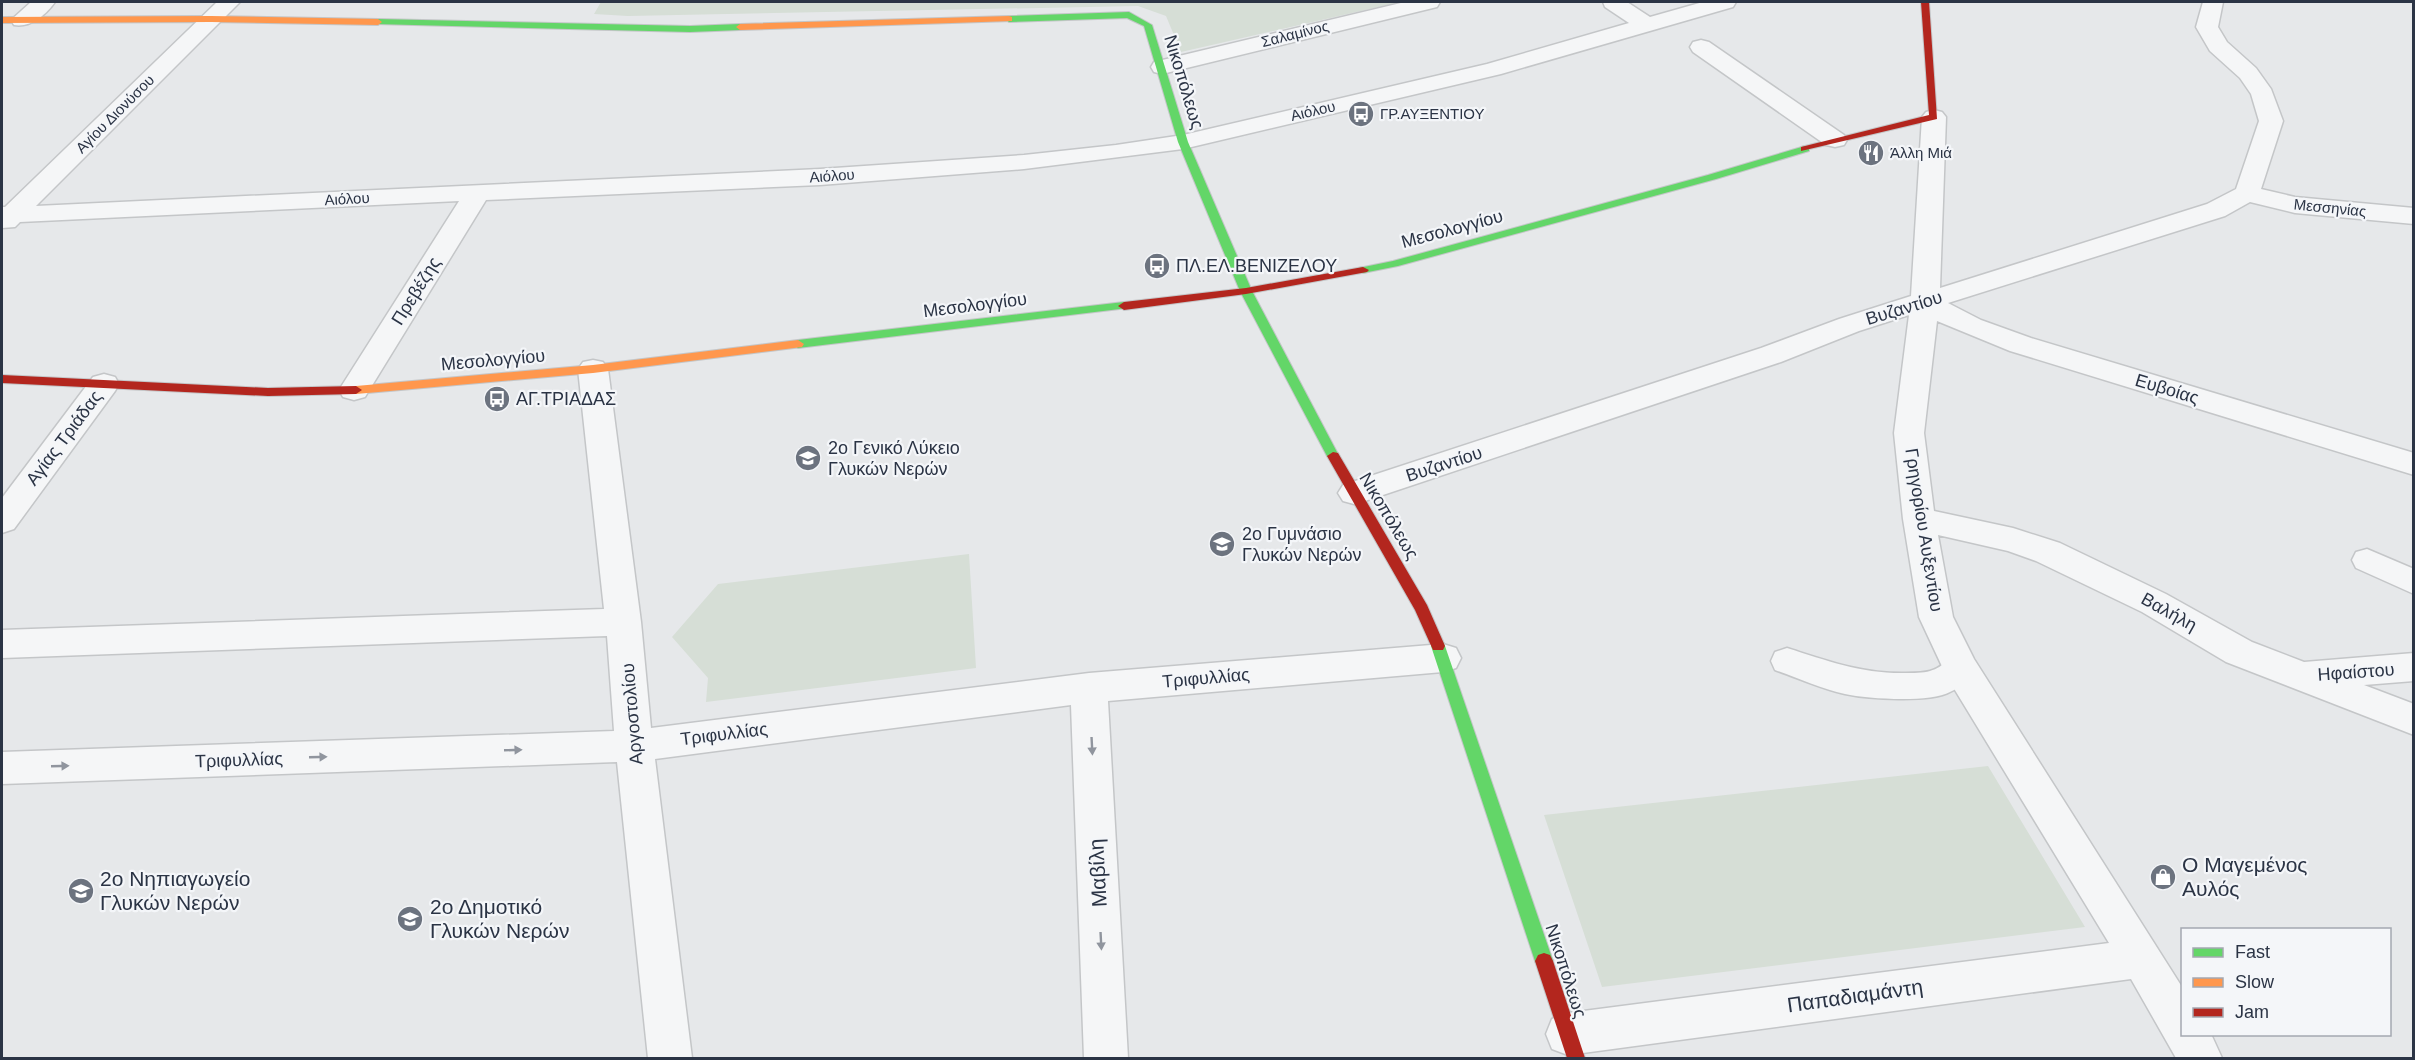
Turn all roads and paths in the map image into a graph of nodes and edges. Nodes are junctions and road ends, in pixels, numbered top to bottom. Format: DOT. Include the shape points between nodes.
graph roads {
  1 [pos="44,2"];
  2 [pos="229,2"];
  3 [pos="1429,2"];
  4 [pos="1613,2"];
  5 [pos="1725,2"];
  6 [pos="1925,2"];
  7 [pos="2213,2"];
  8 [pos="211,19"];
  9 [pos="12,20"];
  10 [pos="1647,25"];
  11 [pos="1701,47"];
  12 [pos="1162,67"];
  13 [pos="1934,117"];
  14 [pos="1835,140"];
  15 [pos="1183,142"];
  16 [pos="478,192"];
  17 [pos="2247,193"];
  18 [pos="2414,216"];
  19 [pos="5,219"];
  20 [pos="1246,291"];
  21 [pos="1925,302"];
  22 [pos="593,369"];
  23 [pos="2,379"];
  24 [pos="104,384"];
  25 [pos="354,390"];
  26 [pos="2414,464"];
  27 [pos="13,490"];
  28 [pos="1353,493"];
  29 [pos="1919,519"];
  30 [pos="2,521"];
  31 [pos="2367,560"];
  32 [pos="2414,583"];
  33 [pos="623,622"];
  34 [pos="2,644"];
  35 [pos="1443,658"];
  36 [pos="1787,661"];
  37 [pos="1960,667"];
  38 [pos="2414,668"];
  39 [pos="2298,676"];
  40 [pos="1089,688"];
  41 [pos="2414,720"];
  42 [pos="634,746"];
  43 [pos="2,768"];
  44 [pos="2142,958"];
  45 [pos="2181,1026"];
  46 [pos="2188,1036"];
  47 [pos="1572,1046"];
  48 [pos="670,1059"];
  49 [pos="1106,1059"];
  50 [pos="2200,1059"];
  1 -- 9 [label="street"];
  2 -- 8 [label="street, Αγίου Διονύσου"];
  3 -- 12 [label="street, Σαλαμίνος"];
  4 -- 10 [label="street"];
  5 -- 10 [label="street, Αιόλου"];
  6 -- 13 [label="street, Γρηγορίου Αυξεντίου"];
  7 -- 17 [label="street" via="2207,27 2218,46 2248,73 2263,94 2271,121"];
  8 -- 9 [label="street"];
  8 -- 12 [label="street, Νικοπόλεως" via="690,28 1129,15 1148,25"];
  8 -- 19 [label="street, Αγίου Διονύσου"];
  10 -- 15 [label="street, Αιόλου" via="1493,69"];
  11 -- 14 [label="street"];
  12 -- 15 [label="street, Νικοπόλεως"];
  13 -- 14 [label="street, Μεσολογγίου"];
  13 -- 21 [label="street, Γρηγορίου Αυξεντίου"];
  14 -- 20 [label="street, Μεσολογγίου" via="1394,264"];
  15 -- 16 [label="street, Αιόλου" via="1024,162 843,176"];
  15 -- 20 [label="street, Νικοπόλεως"];
  16 -- 19 [label="street, Αιόλου"];
  16 -- 25 [label="street, Πρεβέζης"];
  17 -- 18 [label="street, Μεσσηνίας" via="2295,205"];
  17 -- 21 [label="street, Βυζαντίου" via="2216,210"];
  20 -- 22 [label="street, Μεσολογγίου"];
  20 -- 28 [label="street, Νικοπόλεως"];
  21 -- 26 [label="street, Ευβοίας" via="1983,331 2043,351"];
  21 -- 28 [label="street, Βυζαντίου"];
  21 -- 29 [label="street, Γρηγορίου Αυξεντίου" via="1909,434"];
  22 -- 25 [label="street, Μεσολογγίου"];
  22 -- 33 [label="street, Αργοστολίου"];
  23 -- 24 [label="street, Μεσολογγίου"];
  24 -- 25 [label="street, Μεσολογγίου" via="268,392"];
  24 -- 27 [label="street, Αγίας Τριάδας"];
  27 -- 30 [label="street, Αγίας Τριάδας"];
  28 -- 35 [label="street, Νικοπόλεως" via="1422,609"];
  29 -- 37 [label="street, Γρηγορίου Αυξεντίου" via="1936,617"];
  29 -- 39 [label="street, Βαλήλη" via="2048,552 2144,598 2239,652"];
  31 -- 32 [label="lane"];
  33 -- 34 [label="street"];
  33 -- 42 [label="street, Αργοστολίου"];
  35 -- 40 [label="street, Τριφυλλίας"];
  35 -- 47 [label="street, Νικοπόλεως"];
  36 -- 37 [label="lane" via="1845,681 1905,686 1939,683"];
  37 -- 44 [label="street, Γρηγορίου Αυξεντίου"];
  38 -- 39 [label="street, Ηφαίστου"];
  39 -- 41 [label="street, Βαλήλη"];
  40 -- 42 [label="street, Τριφυλλίας"];
  40 -- 49 [label="street, Μαβίλη, one-way"];
  43 -- 42 [label="street, Τριφυλλίας, one-way"];
  42 -- 48 [label="street, Αργοστολίου"];
  44 -- 45 [label="street, Γρηγορίου Αυξεντίου"];
  44 -- 47 [label="street, Παπαδιαμάντη"];
  46 -- 50 [label="street"];
}
